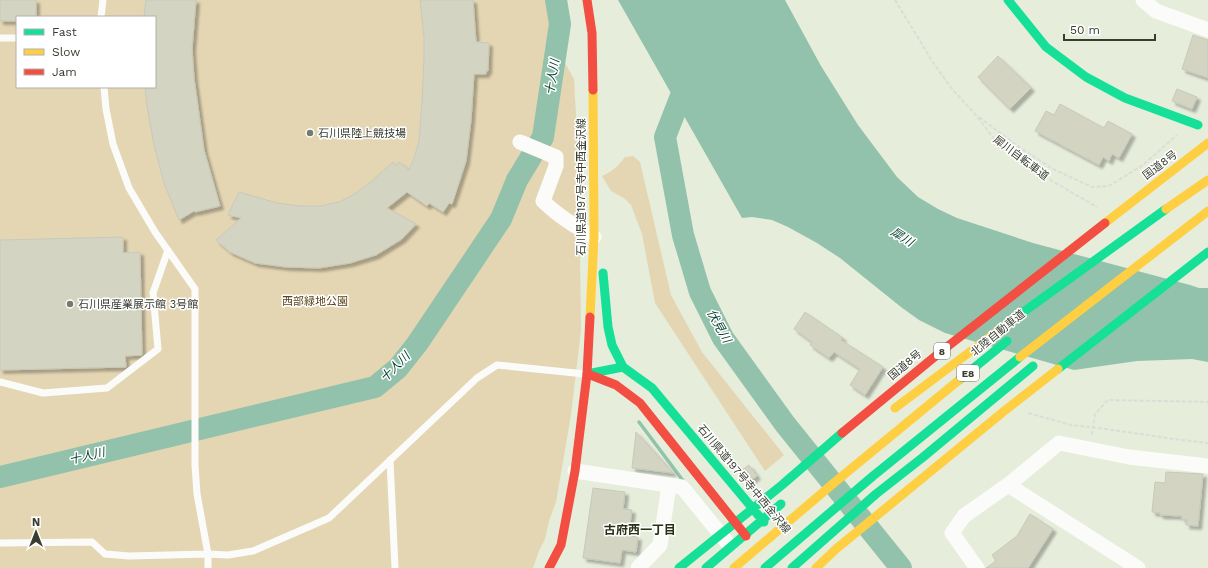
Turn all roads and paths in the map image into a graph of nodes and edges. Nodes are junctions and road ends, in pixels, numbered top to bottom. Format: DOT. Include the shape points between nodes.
graph roads {
  1 [pos="103,0"];
  2 [pos="587,0"];
  3 [pos="896,0"];
  4 [pos="1008,0"];
  5 [pos="1143,0"];
  6 [pos="101,16"];
  7 [pos="1208,30"];
  8 [pos="0,38"];
  9 [pos="16,38"];
  10 [pos="104,88"];
  11 [pos="976,115"];
  12 [pos="1198,125"];
  13 [pos="1180,132"];
  14 [pos="520,142"];
  15 [pos="1208,143"];
  16 [pos="1208,180"];
  17 [pos="1208,185"];
  18 [pos="1100,208"];
  19 [pos="1208,211"];
  20 [pos="1208,218"];
  21 [pos="594,237"];
  22 [pos="168,250"];
  23 [pos="1208,252"];
  24 [pos="1160,259"];
  25 [pos="1096,271"];
  26 [pos="1016,334"];
  27 [pos="1038,361"];
  28 [pos="623,367"];
  29 [pos="587,374"];
  30 [pos="0,382"];
  31 [pos="1208,402"];
  32 [pos="1028,413"];
  33 [pos="887,414"];
  34 [pos="1093,428"];
  35 [pos="1208,443"];
  36 [pos="390,460"];
  37 [pos="1208,466"];
  38 [pos="575,472"];
  39 [pos="1008,485"];
  40 [pos="669,486"];
  41 [pos="791,495"];
  42 [pos="0,543"];
  43 [pos="208,554"];
  44 [pos="680,567"];
  45 [pos="208,568"];
  46 [pos="395,568"];
  47 [pos="549,568"];
  48 [pos="638,568"];
  49 [pos="706,568"];
  50 [pos="734,568"];
  51 [pos="748,568"];
  52 [pos="765,568"];
  53 [pos="772,568"];
  54 [pos="792,568"];
  55 [pos="802,568"];
  56 [pos="816,568"];
  57 [pos="977,568"];
  58 [pos="1138,568"];
  1 -- 6 [label="lane"];
  2 -- 21 [label="main road, 石川県道197号寺中西金沢線" via="592,32"];
  3 -- 11 [label="path, 犀川自転車道" via="934,64"];
  4 -- 12 [label="main road" via="1046,47 1086,77 1125,98"];
  5 -- 7 [label="street" via="1156,12"];
  8 -- 9 [label="lane"];
  10 -- 22 [label="lane" via="113,144 129,188"];
  11 -- 13 [label="path" via="1052,169 1092,187 1108,186 1143,165"];
  11 -- 18 [label="path, 犀川自転車道" via="994,139 1035,171"];
  14 -- 21 [label="street" via="556,157 556,166 543,201 568,222"];
  15 -- 44 [label="main road, 国道8号 / 8" via="938,354"];
  16 -- 33 [label="main road" via="1057,287"];
  17 -- 25 [label="main road"];
  19 -- 52 [label="main road, E8" via="948,414"];
  20 -- 24 [label="main road"];
  21 -- 28 [label="main road" via="603,274 608,327 612,344"];
  21 -- 29 [label="main road, 石川県道197号寺中西金沢線"];
  22 -- 30 [label="lane" via="153,294 158,349 107,388 44,393"];
  22 -- 43 [label="lane" via="195,289 195,465 197,494"];
  23 -- 56 [label="main road" via="1003,412"];
  26 -- 50 [label="main road, 北陸自動車道 / E8"];
  27 -- 54 [label="main road" via="876,494"];
  28 -- 29 [label="main road"];
  28 -- 55 [label="main road, 石川県道197号寺中西金沢線" via="652,388"];
  29 -- 36 [label="lane" via="497,365 477,378"];
  29 -- 38 [label="main road, 石川県道197号寺中西金沢線"];
  29 -- 53 [label="main road" via="616,385 640,403"];
  31 -- 34 [label="path" via="1108,400 1096,414"];
  32 -- 34 [label="path" via="1071,426"];
  34 -- 35 [label="path"];
  36 -- 43 [label="lane" via="329,518 253,551 228,556"];
  36 -- 46 [label="lane"];
  37 -- 39 [label="street" via="1129,457 1059,443"];
  38 -- 40 [label="street"];
  38 -- 47 [label="main road, 石川県道197号寺中西金沢線" via="560,545"];
  39 -- 57 [label="street" via="964,516 952,533"];
  39 -- 58 [label="street"];
  40 -- 48 [label="street" via="660,545"];
  40 -- 51 [label="street" via="682,487"];
  41 -- 49 [label="main road"];
  42 -- 43 [label="lane" via="92,542 105,554 129,556"];
  43 -- 45 [label="lane"];
}
